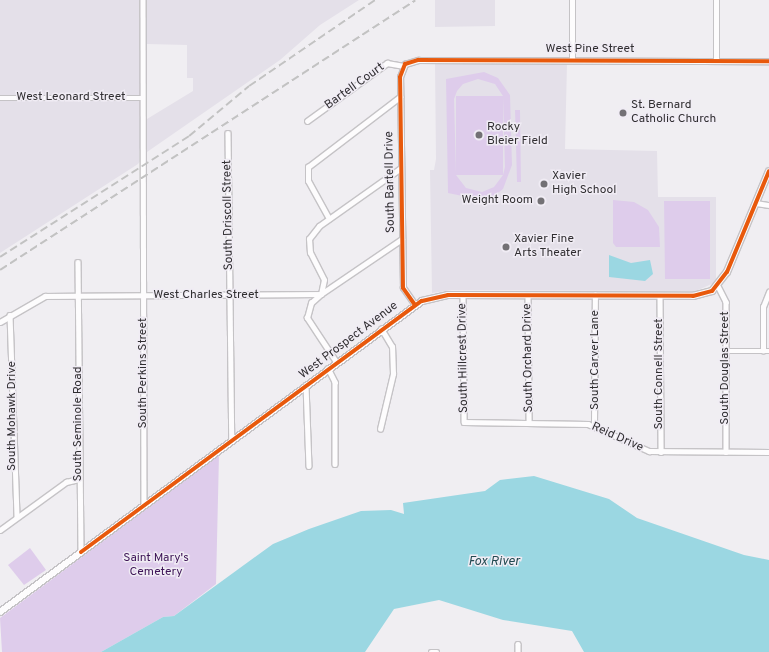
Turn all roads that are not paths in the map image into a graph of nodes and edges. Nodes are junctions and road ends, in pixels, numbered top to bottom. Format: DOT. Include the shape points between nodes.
graph roads {
  1 [pos="143,0"];
  2 [pos="572,0"];
  3 [pos="716,0"];
  4 [pos="572,60"];
  5 [pos="716,61"];
  6 [pos="769,61"];
  7 [pos="404,66"];
  8 [pos="400,97"];
  9 [pos="0,98"];
  10 [pos="143,98"];
  11 [pos="307,120"];
  12 [pos="228,133"];
  13 [pos="401,168"];
  14 [pos="769,171"];
  15 [pos="756,203"];
  16 [pos="769,205"];
  17 [pos="329,219"];
  18 [pos="402,239"];
  19 [pos="78,262"];
  20 [pos="718,286"];
  21 [pos="769,292"];
  22 [pos="321,294"];
  23 [pos="230,295"];
  24 [pos="463,295"];
  25 [pos="528,295"];
  26 [pos="595,295"];
  27 [pos="78,296"];
  28 [pos="143,296"];
  29 [pos="660,296"];
  30 [pos="415,305"];
  31 [pos="10,315"];
  32 [pos="0,322"];
  33 [pos="381,329"];
  34 [pos="726,351"];
  35 [pos="763,351"];
  36 [pos="769,351"];
  37 [pos="336,362"];
  38 [pos="328,368"];
  39 [pos="306,385"];
  40 [pos="529,421"];
  41 [pos="464,422"];
  42 [pos="594,425"];
  43 [pos="380,429"];
  44 [pos="232,441"];
  45 [pos="661,452"];
  46 [pos="726,452"];
  47 [pos="769,452"];
  48 [pos="335,464"];
  49 [pos="310,466"];
  50 [pos="79,479"];
  51 [pos="144,505"];
  52 [pos="17,517"];
  53 [pos="0,530"];
  54 [pos="81,552"];
  55 [pos="0,612"];
  56 [pos="518,644"];
  57 [pos="431,652"];
  58 [pos="437,652"];
  59 [pos="518,652"];
  1 -- 10 [label="street, South Perkins Street"];
  2 -- 4 [label="street"];
  3 -- 5 [label="street"];
  4 -- 5 [label="street, West Pine Street"];
  4 -- 7 [label="street, West Pine Street" via="412,61"];
  5 -- 6 [label="street, West Pine Street"];
  7 -- 8 [label="street, South Bartell Drive"];
  7 -- 11 [label="street, Bartell Court" via="387,63"];
  8 -- 13 [label="street, South Bartell Drive"];
  8 -- 17 [label="street" via="308,168 308,181"];
  9 -- 10 [label="street, West Leonard Street"];
  10 -- 28 [label="street, South Perkins Street"];
  12 -- 23 [label="street, South Driscoll Street"];
  13 -- 17 [label="street"];
  13 -- 18 [label="street, South Bartell Drive"];
  14 -- 15 [label="main road"];
  15 -- 16 [label="street"];
  15 -- 20 [label="main road"];
  17 -- 22 [label="street" via="313,232 308,244 323,275"];
  18 -- 22 [label="street"];
  18 -- 30 [label="street, South Bartell Drive" via="403,288"];
  19 -- 27 [label="street, South Seminole Road"];
  20 -- 29 [label="main road, West Prospect Avenue" via="700,295"];
  20 -- 34 [label="street, South Douglas Street" via="726,302"];
  21 -- 35 [label="street" via="763,307"];
  22 -- 23 [label="street, West Charles Street"];
  22 -- 37 [label="street" via="311,303 307,318"];
  23 -- 28 [label="street, West Charles Street"];
  23 -- 44 [label="street, South Driscoll Street"];
  24 -- 25 [label="main road, West Prospect Avenue"];
  24 -- 30 [label="main road, West Prospect Avenue" via="436,297"];
  24 -- 41 [label="street, South Hillcrest Drive"];
  25 -- 26 [label="main road, West Prospect Avenue"];
  25 -- 40 [label="street, South Orchard Drive"];
  26 -- 29 [label="main road, West Prospect Avenue"];
  26 -- 42 [label="street, South Carver Lane"];
  27 -- 28 [label="street, West Charles Street"];
  27 -- 31 [label="street, West Charles Street" via="40,296"];
  27 -- 50 [label="street, South Seminole Road"];
  28 -- 51 [label="street, South Perkins Street"];
  29 -- 45 [label="street, South Connell Street"];
  30 -- 33 [label="main road, West Prospect Avenue"];
  31 -- 32 [label="street, West Charles Street"];
  31 -- 52 [label="street, South Mohawk Drive"];
  33 -- 37 [label="main road, West Prospect Avenue"];
  33 -- 43 [label="street" via="392,347 393,374"];
  34 -- 35 [label="street"];
  34 -- 46 [label="street, South Douglas Street"];
  35 -- 36 [label="street"];
  37 -- 38 [label="main road, West Prospect Avenue"];
  38 -- 39 [label="main road, West Prospect Avenue"];
  38 -- 48 [label="street" via="335,382"];
  39 -- 44 [label="main road, West Prospect Avenue"];
  39 -- 49 [label="street"];
  40 -- 41 [label="street, Reid Drive"];
  40 -- 42 [label="street, Reid Drive"];
  42 -- 45 [label="street, Reid Drive" via="641,450"];
  44 -- 51 [label="main road, West Prospect Avenue"];
  45 -- 46 [label="street, Reid Drive"];
  46 -- 47 [label="street, Reid Drive"];
  50 -- 52 [label="street" via="66,482"];
  50 -- 54 [label="street, South Seminole Road"];
  51 -- 54 [label="main road, West Prospect Avenue"];
  52 -- 53 [label="street"];
  54 -- 55 [label="main road, West Prospect Avenue"];
  56 -- 59 [label="street"];
  57 -- 58 [label="street"];
}
